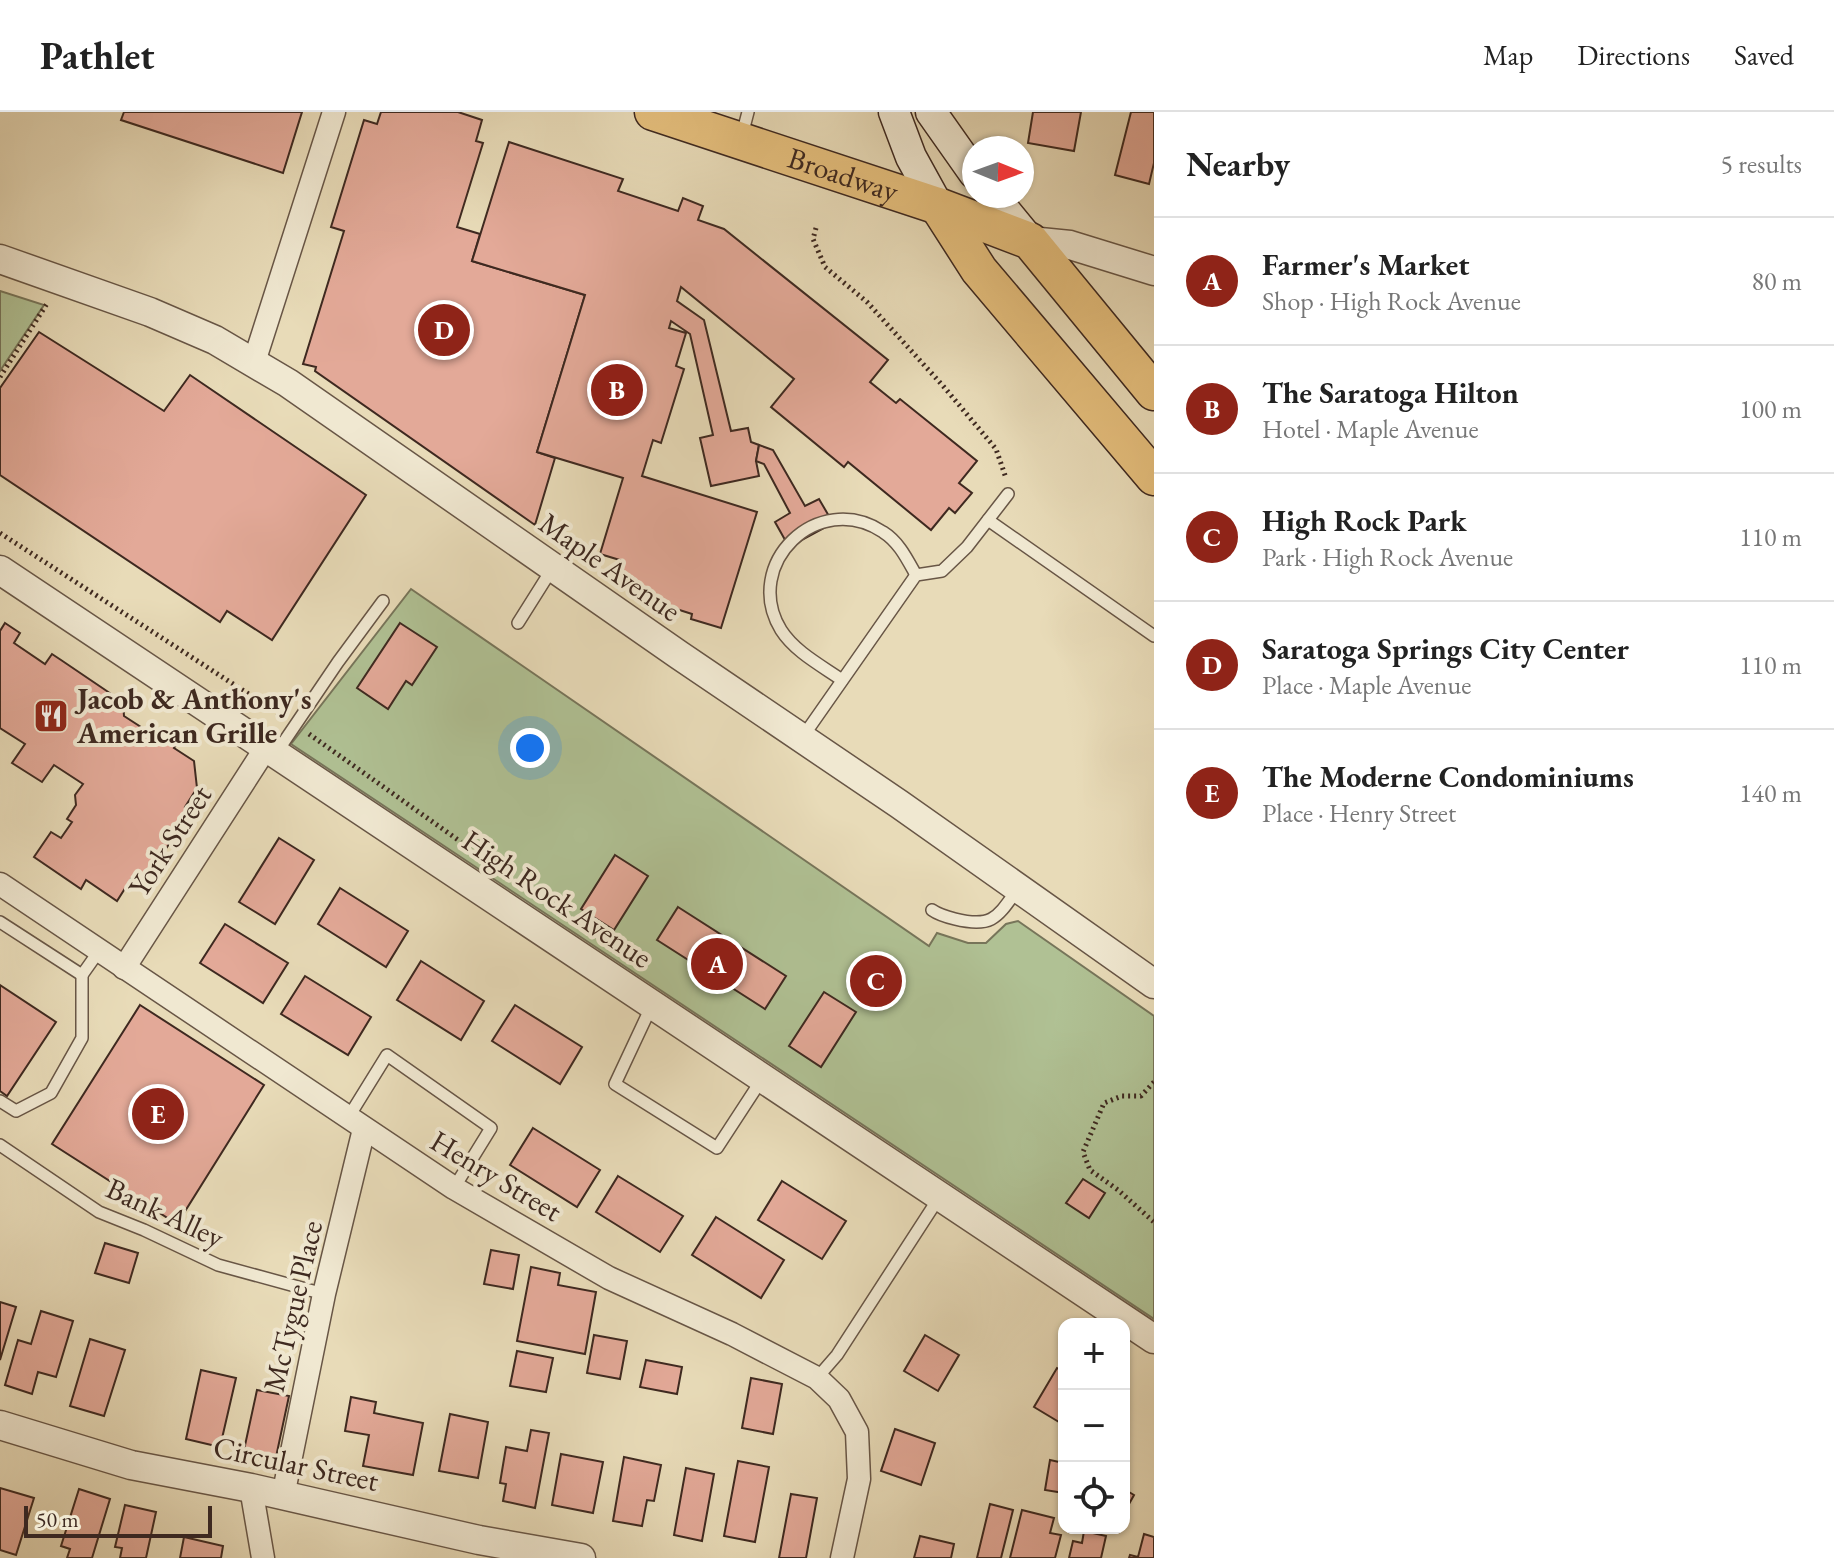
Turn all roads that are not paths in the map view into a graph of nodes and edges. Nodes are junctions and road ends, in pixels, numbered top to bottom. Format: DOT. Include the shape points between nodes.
graph roads {
  1 [pos="334,112"];
  2 [pos="653,112"];
  3 [pos="894,112"];
  4 [pos="931,112"];
  5 [pos="744,126"];
  6 [pos="962,156"];
  7 [pos="938,206"];
  8 [pos="1003,208"];
  9 [pos="1030,241"];
  10 [pos="0,259"];
  11 [pos="1154,271"];
  12 [pos="254,362"];
  13 [pos="1154,392"];
  14 [pos="1154,477"];
  15 [pos="1008,494"];
  16 [pos="988,520"];
  17 [pos="553,568"];
  18 [pos="0,570"];
  19 [pos="916,575"];
  20 [pos="383,601"];
  21 [pos="518,623"];
  22 [pos="1154,636"];
  23 [pos="842,680"];
  24 [pos="802,738"];
  25 [pos="272,750"];
  26 [pos="0,884"];
  27 [pos="1018,889"];
  28 [pos="932,910"];
  29 [pos="0,922"];
  30 [pos="99,951"];
  31 [pos="124,968"];
  32 [pos="82,975"];
  33 [pos="1154,984"];
  34 [pos="652,1004"];
  35 [pos="762,1079"];
  36 [pos="0,1101"];
  37 [pos="356,1124"];
  38 [pos="0,1145"];
  39 [pos="454,1188"];
  40 [pos="940,1196"];
  41 [pos="324,1294"];
  42 [pos="1154,1339"];
  43 [pos="817,1378"];
  44 [pos="0,1425"];
  45 [pos="251,1488"];
  46 [pos="283,1496"];
  47 [pos="263,1558"];
  48 [pos="581,1558"];
  49 [pos="842,1558"];
  1 -- 12 [label="street"];
  2 -- 5 [label="highway, Broadway"];
  3 -- 7 [label="main road"];
  4 -- 6 [label="main road"];
  5 -- 7 [label="highway, Broadway"];
  7 -- 9 [label="highway, Broadway"];
  7 -- 14 [label="highway" via="979,270"];
  8 -- 9 [label="main road"];
  9 -- 11 [label="street" via="1070,245"];
  9 -- 13 [label="highway"];
  10 -- 12 [label="street, Maple Avenue" via="150,312"];
  12 -- 17 [label="street, Maple Avenue"];
  15 -- 16 [label="lane"];
  16 -- 19 [label="lane" via="942,571"];
  16 -- 22 [label="lane"];
  17 -- 21 [label="lane"];
  17 -- 24 [label="street, Maple Avenue"];
  18 -- 25 [label="street, High Rock Avenue"];
  19 -- 23 [label="lane"];
  19 -- 23 [label="lane" via="895,542 857,521 812,526 788,544 770,587 775,618 793,644"];
  20 -- 25 [label="lane" via="296,725"];
  23 -- 24 [label="lane"];
  24 -- 27 [label="street, Maple Avenue"];
  25 -- 31 [label="street, York Street"];
  25 -- 34 [label="street, High Rock Avenue"];
  26 -- 30 [label="street, Henry Street"];
  27 -- 28 [label="lane" via="996,919 976,924"];
  27 -- 33 [label="street, Maple Avenue"];
  29 -- 32 [label="lane"];
  30 -- 31 [label="street, Henry Street"];
  30 -- 32 [label="lane"];
  31 -- 37 [label="street, Henry Street"];
  32 -- 36 [label="lane" via="82,1038 51,1093 16,1111"];
  34 -- 35 [label="street, High Rock Avenue"];
  34 -- 35 [label="lane" via="615,1084 717,1148"];
  35 -- 40 [label="street, High Rock Avenue"];
  37 -- 39 [label="street, Henry Street"];
  37 -- 39 [label="lane" via="387,1055 491,1128"];
  37 -- 41 [label="street, McTygue Place"];
  38 -- 41 [label="lane, Bank Alley" via="99,1212 218,1265"];
  39 -- 43 [label="street, Henry Street" via="609,1278"];
  40 -- 42 [label="street, High Rock Avenue"];
  40 -- 43 [label="lane"];
  41 -- 46 [label="street, McTygue Place"];
  43 -- 49 [label="street, Henry Street" via="839,1399 857,1432 859,1479"];
  44 -- 45 [label="street, Circular Street" via="131,1465"];
  45 -- 46 [label="street, Circular Street"];
  45 -- 47 [label="street"];
  46 -- 48 [label="street, Circular Street"];
}
